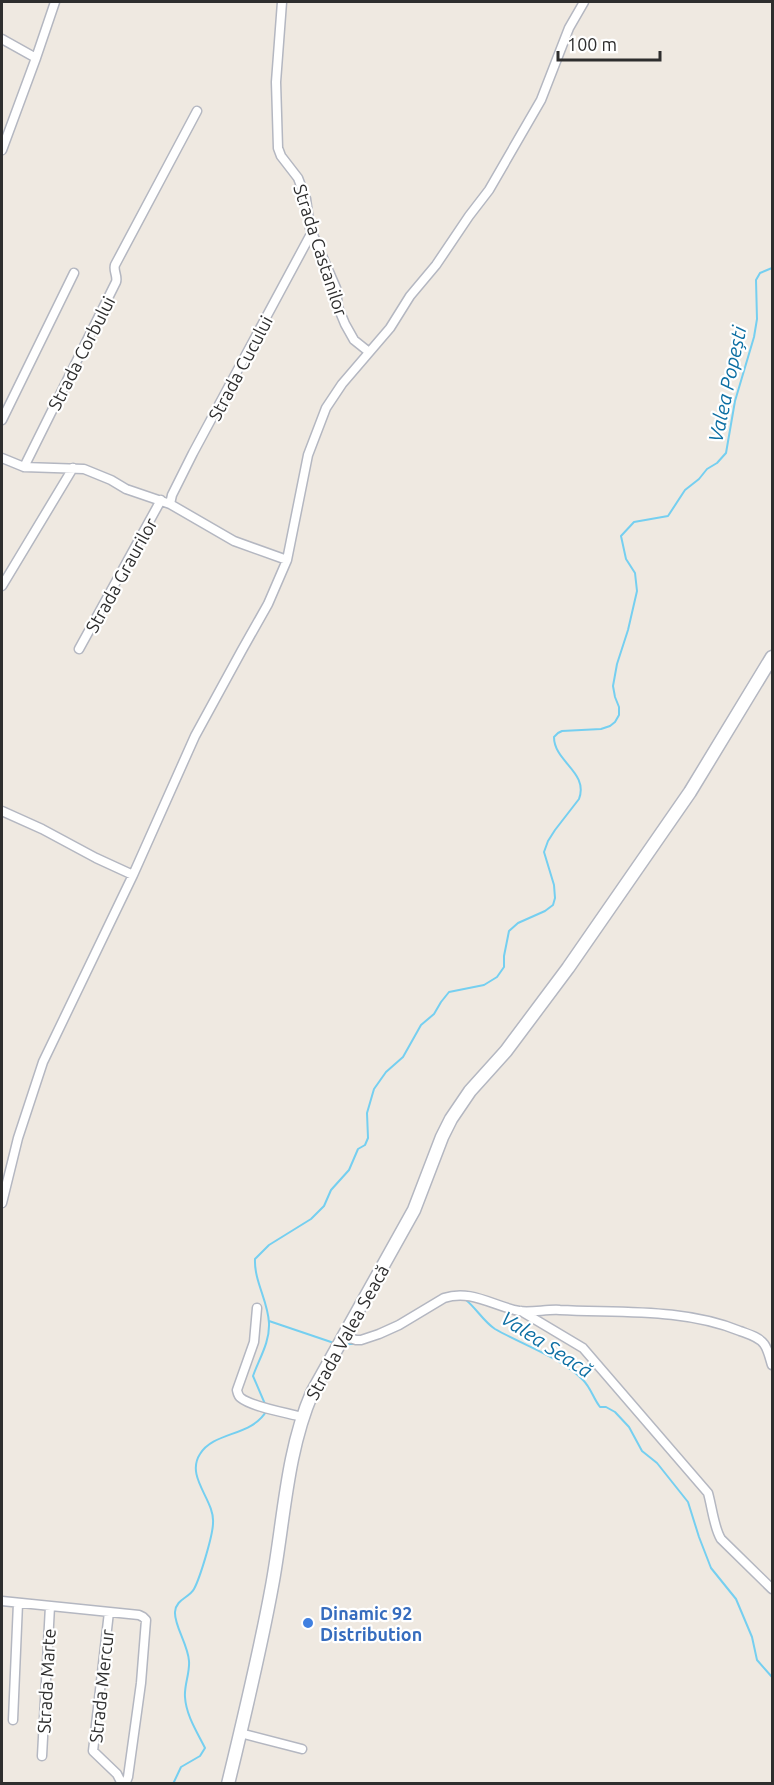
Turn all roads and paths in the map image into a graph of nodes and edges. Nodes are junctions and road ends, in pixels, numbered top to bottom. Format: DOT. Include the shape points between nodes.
graph roads {
  1 [pos="55,2"];
  2 [pos="282,2"];
  3 [pos="584,2"];
  4 [pos="2,39"];
  5 [pos="36,58"];
  6 [pos="197,111"];
  7 [pos="2,150"];
  8 [pos="312,232"];
  9 [pos="74,273"];
  10 [pos="369,352"];
  11 [pos="2,420"];
  12 [pos="2,458"];
  13 [pos="24,467"];
  14 [pos="73,468"];
  15 [pos="161,500"];
  16 [pos="170,504"];
  17 [pos="287,560"];
  18 [pos="2,586"];
  19 [pos="79,649"];
  20 [pos="772,657"];
  21 [pos="2,811"];
  22 [pos="133,875"];
  23 [pos="2,1203"];
  24 [pos="257,1308"];
  25 [pos="521,1311"];
  26 [pos="341,1341"];
  27 [pos="769,1344"];
  28 [pos="772,1365"];
  29 [pos="302,1417"];
  30 [pos="772,1589"];
  31 [pos="2,1601"];
  32 [pos="18,1603"];
  33 [pos="50,1606"];
  34 [pos="109,1612"];
  35 [pos="13,1720"];
  36 [pos="240,1733"];
  37 [pos="302,1749"];
  38 [pos="42,1756"];
  39 [pos="122,1784"];
  40 [pos="228,1784"];
  1 -- 5 [label="street"];
  2 -- 8 [label="street, Strada Castanilor" via="276,82 277,141 281,156 298,178"];
  3 -- 10 [label="street" via="569,28 541,100 489,190"];
  4 -- 5 [label="street"];
  5 -- 7 [label="street"];
  6 -- 13 [label="street, Strada Corbului" via="115,265 116,282"];
  8 -- 10 [label="street, Strada Castanilor" via="336,288 345,324 354,340"];
  8 -- 16 [label="street, Strada Cucului"];
  9 -- 11 [label="street"];
  10 -- 17 [label="street" via="326,408 308,455"];
  12 -- 13 [label="street"];
  13 -- 14 [label="street"];
  14 -- 15 [label="street"];
  14 -- 18 [label="street"];
  15 -- 16 [label="street"];
  15 -- 19 [label="street, Strada Graurilor"];
  16 -- 17 [label="street" via="234,541"];
  17 -- 22 [label="street" via="268,604 195,736"];
  20 -- 26 [label="main road, Strada Valea Seacă" via="690,792 568,968 451,1119 414,1210"];
  21 -- 22 [label="street"];
  22 -- 23 [label="street" via="43,1062"];
  24 -- 29 [label="street" via="254,1342 237,1390 242,1399"];
  25 -- 26 [label="street" via="479,1298 452,1295 378,1334"];
  25 -- 27 [label="street" via="670,1314 712,1321"];
  25 -- 30 [label="street" via="584,1347 708,1494 722,1539"];
  26 -- 29 [label="main road, Strada Valea Seacă"];
  27 -- 28 [label="street"];
  29 -- 36 [label="main road, Strada Valea Seacă" via="267,1615"];
  31 -- 32 [label="street"];
  32 -- 33 [label="street"];
  32 -- 35 [label="street"];
  33 -- 34 [label="street"];
  33 -- 38 [label="street, Strada Marte"];
  34 -- 39 [label="street, Strada Mercur" via="93,1751"];
  34 -- 39 [label="street" via="139,1615 146,1620 133,1745 127,1780"];
  36 -- 37 [label="street"];
  36 -- 40 [label="main road, Strada Valea Seacă"];
}
